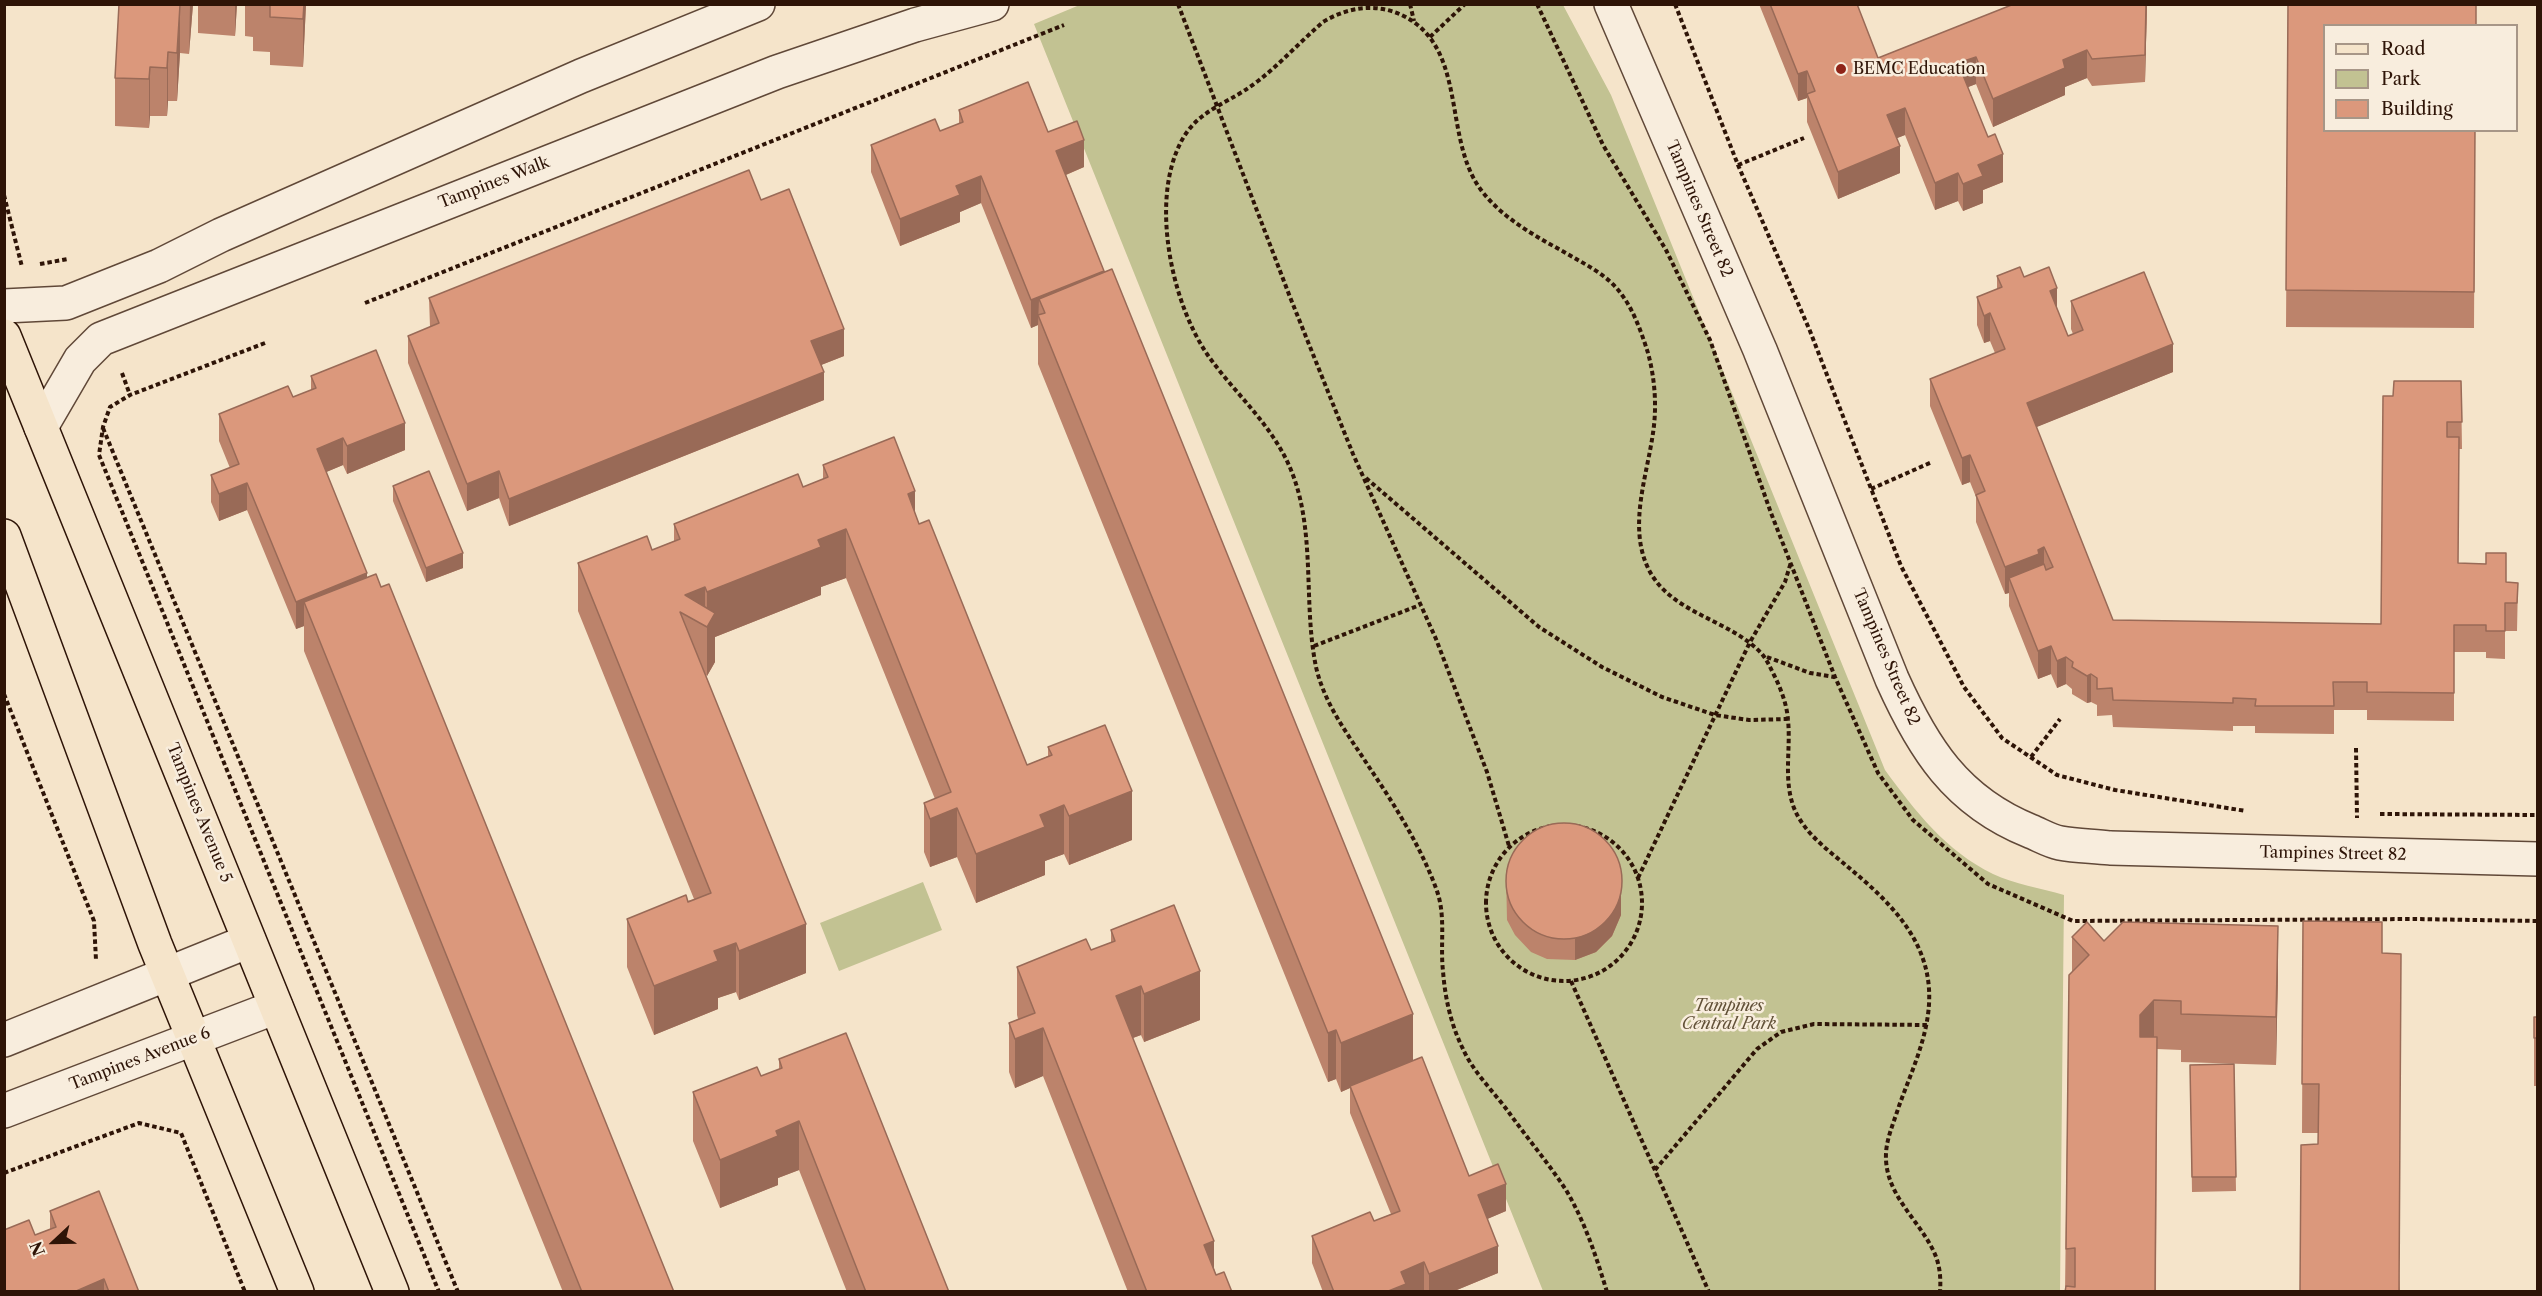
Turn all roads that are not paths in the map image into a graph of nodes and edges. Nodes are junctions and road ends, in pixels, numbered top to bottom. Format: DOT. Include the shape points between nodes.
graph roads {
  1 [pos="758,4"];
  2 [pos="992,4"];
  3 [pos="1611,4"];
  4 [pos="4,306"];
  5 [pos="4,336"];
  6 [pos="41,427"];
  7 [pos="4,536"];
  8 [pos="2538,859"];
  9 [pos="249,941"];
  10 [pos="168,975"];
  11 [pos="276,1007"];
  12 [pos="193,1039"];
  13 [pos="4,1040"];
  14 [pos="4,1111"];
  15 [pos="297,1292"];
  16 [pos="392,1292"];
  1 -- 4 [label="street" via="581,76 159,266 66,303"];
  2 -- 6 [label="street, Tampines Walk" via="915,25 777,72 101,339 80,360"];
  3 -- 8 [label="street, Tampines Street 82" via="1760,350 1892,679 1913,724 1939,765 1971,795 2012,823 2059,843 2110,848"];
  5 -- 6 [label="main road, Tampines Avenue 5"];
  6 -- 9 [label="main road, Tampines Avenue 5"];
  7 -- 10 [label="main road"];
  9 -- 10 [label="street"];
  9 -- 11 [label="main road, Tampines Avenue 5"];
  10 -- 12 [label="main road"];
  10 -- 13 [label="street"];
  11 -- 12 [label="street, Tampines Avenue 6"];
  11 -- 16 [label="main road, Tampines Avenue 5"];
  12 -- 14 [label="street, Tampines Avenue 6"];
  12 -- 15 [label="main road"];
}
